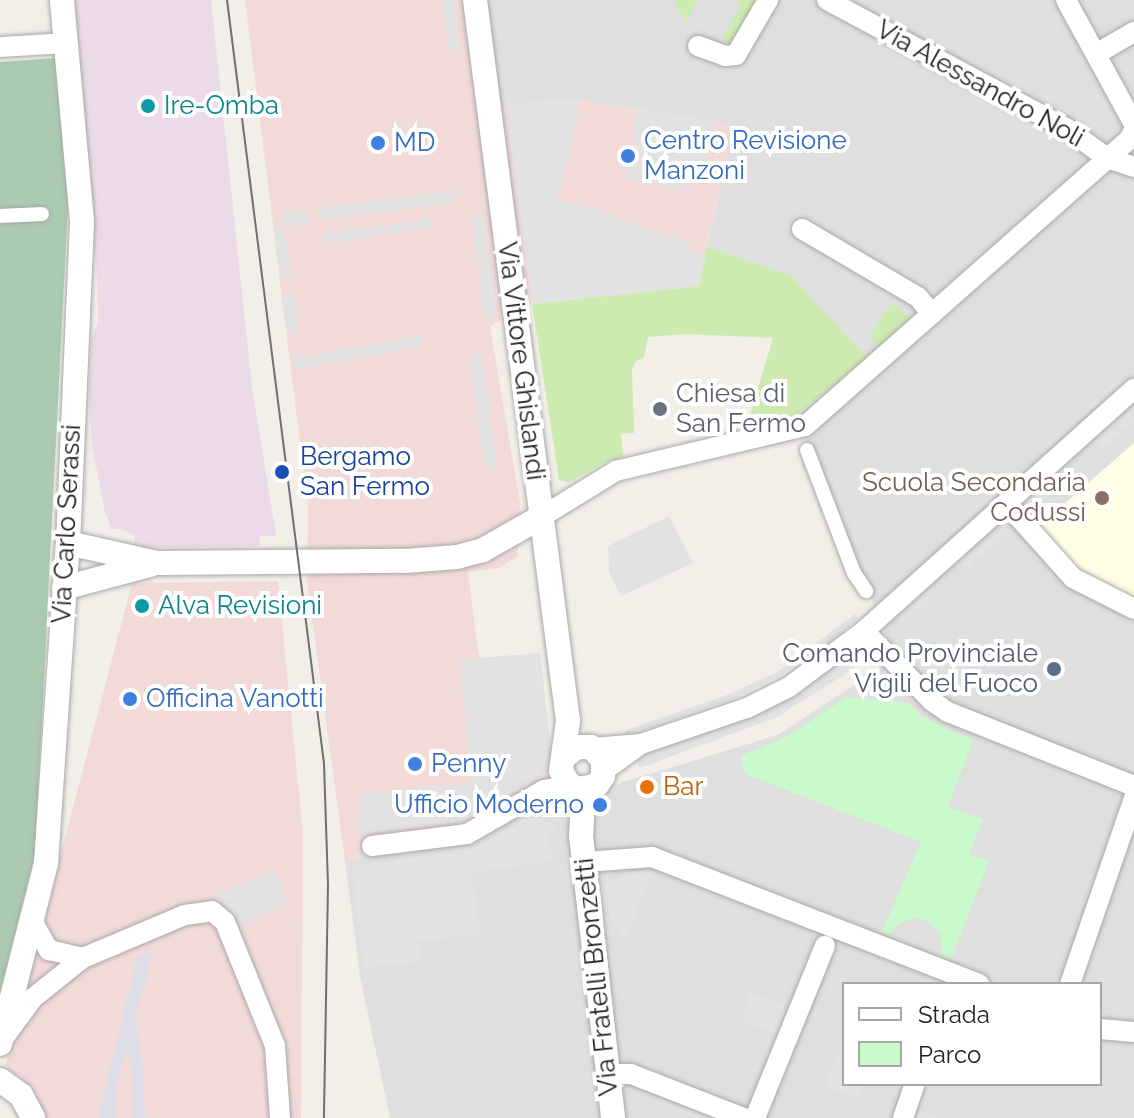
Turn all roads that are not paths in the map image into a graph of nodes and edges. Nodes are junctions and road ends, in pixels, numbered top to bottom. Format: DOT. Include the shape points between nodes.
graph roads {
  1 [pos="62,0"];
  2 [pos="475,0"];
  3 [pos="768,0"];
  4 [pos="827,0"];
  5 [pos="1066,0"];
  6 [pos="1134,32"];
  7 [pos="65,43"];
  8 [pos="698,46"];
  9 [pos="0,47"];
  10 [pos="1096,54"];
  11 [pos="1134,124"];
  12 [pos="1134,130"];
  13 [pos="1107,158"];
  14 [pos="1134,167"];
  15 [pos="42,214"];
  16 [pos="0,216"];
  17 [pos="802,229"];
  18 [pos="932,314"];
  19 [pos="1134,389"];
  20 [pos="807,450"];
  21 [pos="1006,503"];
  22 [pos="541,517"];
  23 [pos="68,543"];
  24 [pos="157,563"];
  25 [pos="64,588"];
  26 [pos="866,591"];
  27 [pos="1134,609"];
  28 [pos="864,631"];
  29 [pos="568,721"];
  30 [pos="641,744"];
  31 [pos="591,747"];
  32 [pos="576,775"];
  33 [pos="1134,786"];
  34 [pos="1134,798"];
  35 [pos="372,846"];
  36 [pos="585,862"];
  37 [pos="32,921"];
  38 [pos="825,946"];
  39 [pos="83,958"];
  40 [pos="954,980"];
  41 [pos="1071,982"];
  42 [pos="1102,1029"];
  43 [pos="1134,1032"];
  44 [pos="0,1042"];
  45 [pos="609,1074"];
  46 [pos="0,1080"];
  47 [pos="914,1086"];
  48 [pos="33,1118"];
  49 [pos="280,1118"];
  50 [pos="613,1118"];
  51 [pos="744,1118"];
  52 [pos="755,1118"];
  53 [pos="903,1118"];
  1 -- 7 [label="street, Via Carlo Serassi"];
  2 -- 22 [label="street, Via Vittore Ghislandi"];
  3 -- 8 [label="street" via="736,55"];
  4 -- 13 [label="street, Via Alessandro Noli" via="1066,128"];
  5 -- 10 [label="street"];
  6 -- 10 [label="street"];
  7 -- 9 [label="street"];
  7 -- 23 [label="street, Via Carlo Serassi" via="82,221"];
  10 -- 11 [label="street"];
  12 -- 13 [label="street"];
  13 -- 14 [label="street, Via Alessandro Noli"];
  13 -- 18 [label="street"];
  15 -- 16 [label="street"];
  17 -- 18 [label="street" via="918,297"];
  18 -- 22 [label="street" via="805,426 616,471"];
  19 -- 21 [label="street"];
  20 -- 26 [label="street" via="854,573"];
  21 -- 27 [label="street" via="1073,578"];
  21 -- 28 [label="street"];
  22 -- 24 [label="street" via="483,550 457,557"];
  22 -- 29 [label="street, Via Vittore Ghislandi"];
  23 -- 24 [label="street"];
  23 -- 25 [label="street, Via Carlo Serassi"];
  24 -- 25 [label="street"];
  25 -- 37 [label="street, Via Carlo Serassi" via="46,863"];
  28 -- 30 [label="street" via="789,687 747,708"];
  28 -- 33 [label="street" via="948,712"];
  29 -- 31 [label="street" via="578,739"];
  29 -- 32 [label="street, Via Vittore Ghislandi"];
  30 -- 31 [label="street"];
  30 -- 32 [label="street"];
  31 -- 32 [label="street" via="577,747"];
  32 -- 35 [label="street" via="467,834"];
  32 -- 36 [label="street, Via Fratelli Bronzetti" via="572,820"];
  34 -- 41 [label="street"];
  36 -- 40 [label="street" via="652,857"];
  36 -- 45 [label="street, Via Fratelli Bronzetti"];
  37 -- 39 [label="street" via="49,950"];
  37 -- 44 [label="street, Via Carlo Serassi"];
  38 -- 52 [label="street"];
  39 -- 44 [label="street" via="33,998"];
  39 -- 49 [label="street" via="185,915 212,911 225,922 275,1046"];
  42 -- 43 [label="street"];
  45 -- 50 [label="street, Via Fratelli Bronzetti"];
  45 -- 51 [label="street" via="631,1074"];
  46 -- 48 [label="street" via="21,1095"];
  47 -- 53 [label="street"];
}
